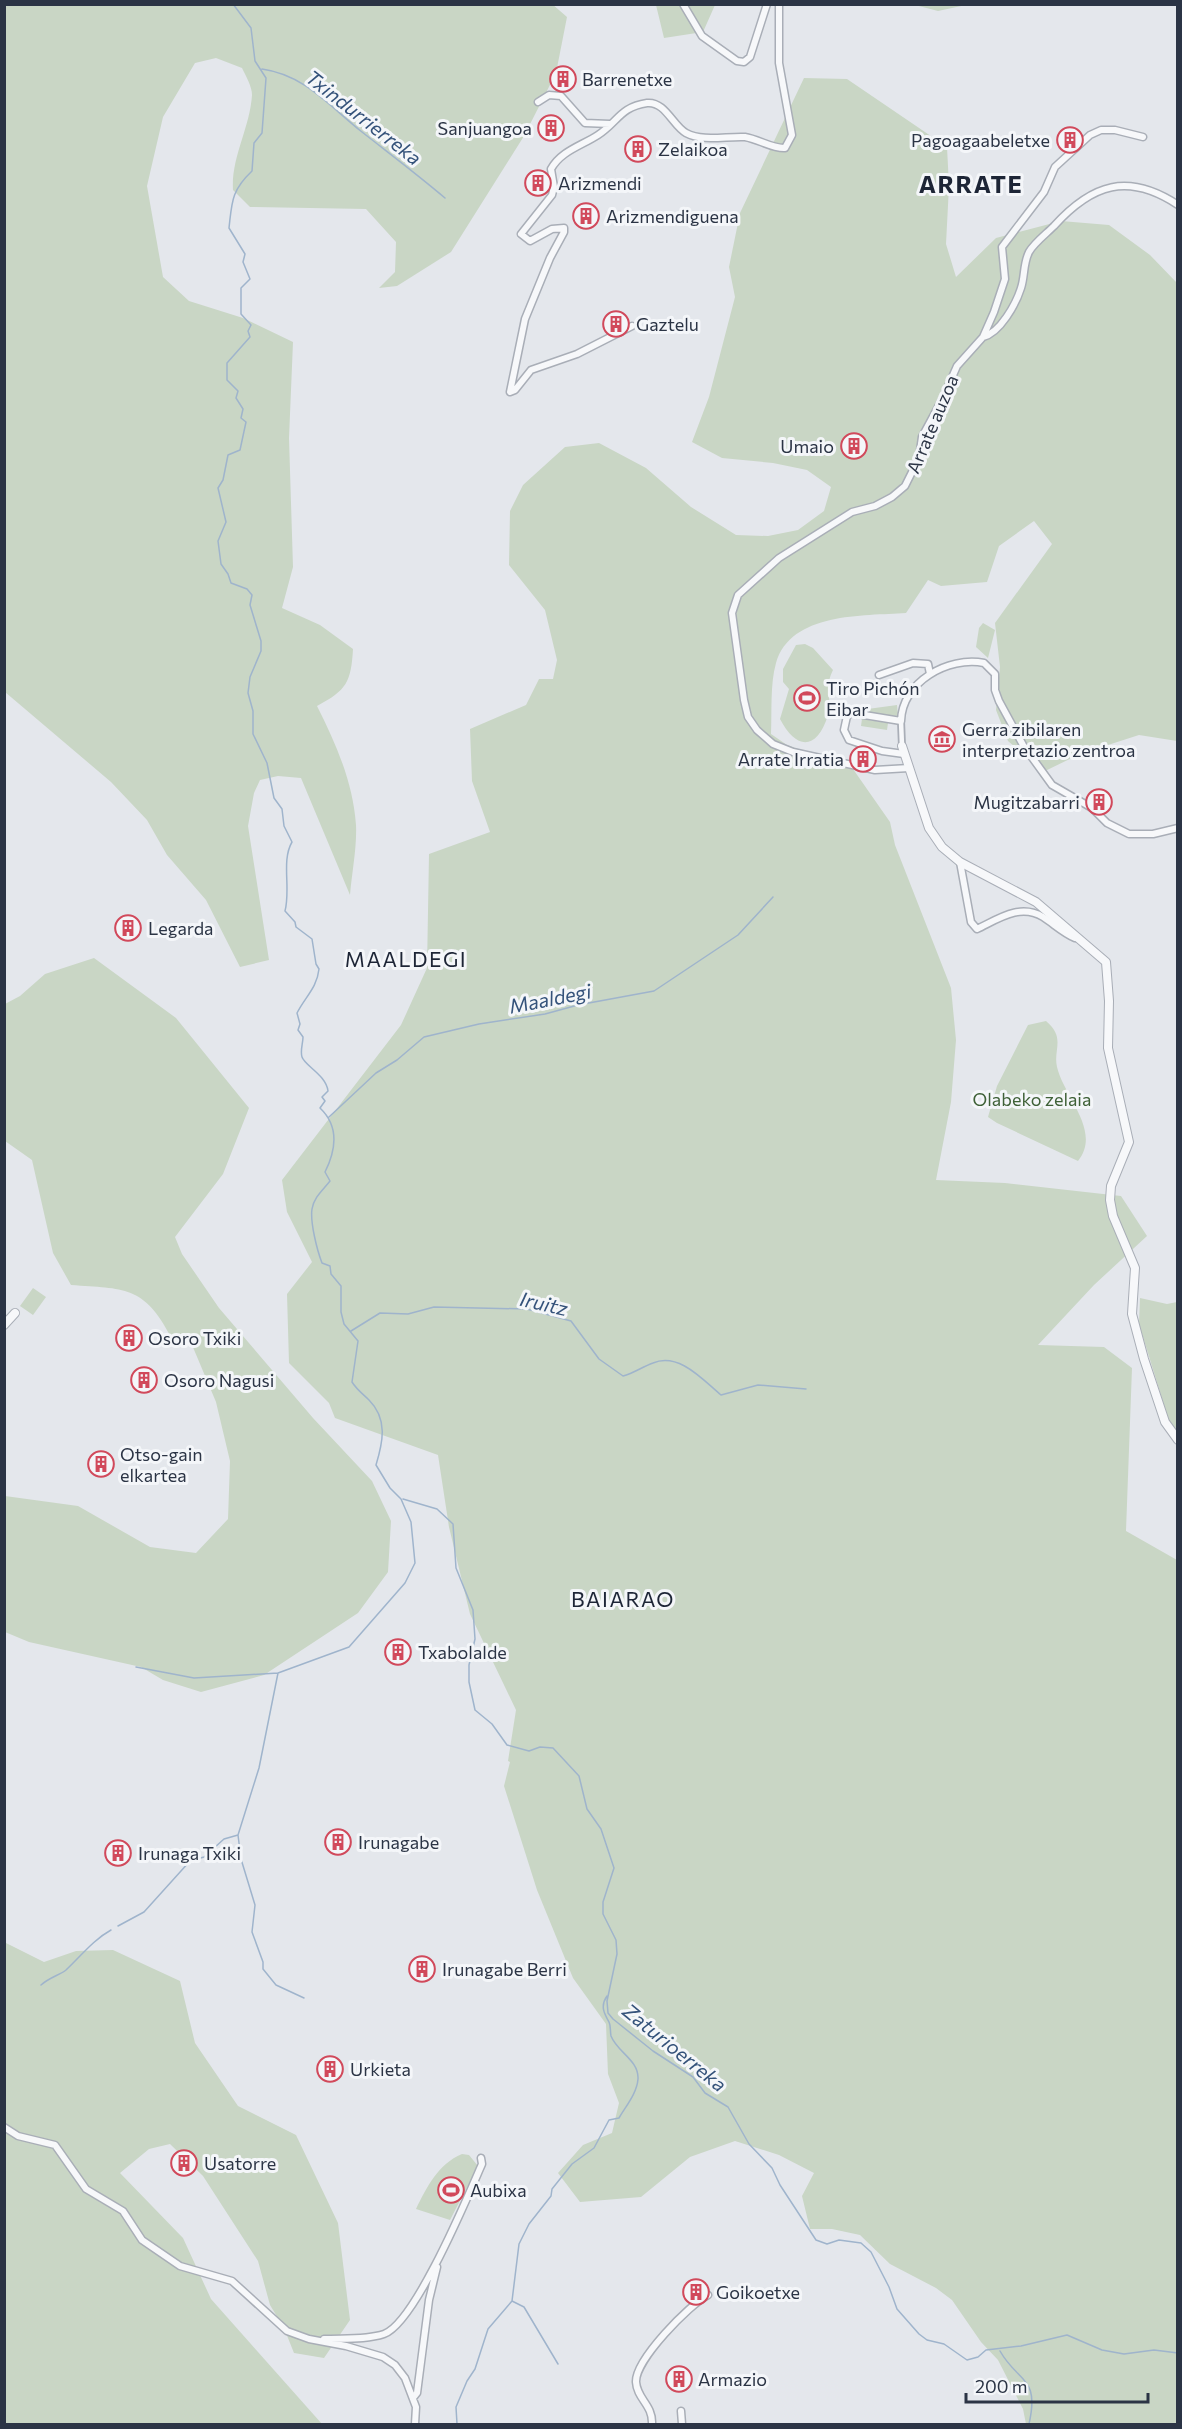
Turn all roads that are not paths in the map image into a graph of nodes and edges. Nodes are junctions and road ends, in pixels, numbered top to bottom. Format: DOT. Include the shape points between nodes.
graph roads {
  1 [pos="683,4"];
  2 [pos="767,4"];
  3 [pos="779,4"];
  4 [pos="538,102"];
  5 [pos="610,124"];
  6 [pos="1143,137"];
  7 [pos="1178,205"];
  8 [pos="632,326"];
  9 [pos="983,337"];
  10 [pos="931,671"];
  11 [pos="879,675"];
  12 [pos="901,721"];
  13 [pos="903,750"];
  14 [pos="909,768"];
  15 [pos="1178,828"];
  16 [pos="960,862"];
  17 [pos="1081,940"];
  18 [pos="15,1312"];
  19 [pos="4,1325"];
  20 [pos="1178,1440"];
  21 [pos="4,2127"];
  22 [pos="482,2158"];
  23 [pos="437,2265"];
  24 [pos="708,2295"];
  25 [pos="309,2339"];
  26 [pos="413,2398"];
  27 [pos="681,2411"];
  28 [pos="415,2424"];
  29 [pos="652,2424"];
  30 [pos="682,2424"];
  1 -- 2 [label="street" via="702,36 744,62 750,57"];
  3 -- 5 [label="street" via="779,63 792,135 785,148 746,137 693,137 650,103 627,109"];
  4 -- 5 [label="street" via="549,94 561,96 585,123"];
  5 -- 8 [label="street" via="556,160 551,169 552,195 521,234 530,241 552,229 564,228 525,319 510,392 531,370 577,354"];
  6 -- 9 [label="street, Arrate auzoa" via="1115,130 1096,131 1055,166 1044,192 1002,248 1005,279"];
  7 -- 9 [label="street, Arrate auzoa" via="1146,188 1124,185 1101,189 1079,200 1030,250 1011,309"];
  9 -- 14 [label="street, Arrate auzoa" via="957,366 922,437 920,458 905,486 875,506 852,512 779,558 738,595 732,612 744,700 756,730 773,744 793,752 875,770"];
  10 -- 11 [label="street" via="928,664 920,661"];
  10 -- 12 [label="street" via="906,698"];
  10 -- 15 [label="street" via="984,663 995,674 999,701 1023,745 1052,785 1129,834"];
  12 -- 13 [label="street"];
  12 -- 13 [label="street" via="852,713 847,716 844,730 849,740 859,745"];
  13 -- 14 [label="street"];
  14 -- 16 [label="street" via="929,828 942,847"];
  16 -- 17 [label="street" via="1036,902"];
  16 -- 17 [label="street" via="972,922 977,929 1027,910"];
  17 -- 20 [label="street" via="1100,956 1108,969 1108,1048 1129,1142 1111,1186 1110,1200 1135,1268 1132,1314 1165,1422"];
  18 -- 19 [label="street"];
  21 -- 25 [label="street" via="18,2136 55,2145 86,2189 123,2211 142,2240 189,2271 232,2281 278,2326"];
  22 -- 23 [label="street"];
  23 -- 25 [label="street" via="417,2292 403,2321 385,2333"];
  23 -- 26 [label="street" via="417,2393"];
  24 -- 29 [label="street" via="688,2309 653,2347 638,2372 636,2385 651,2409"];
  25 -- 26 [label="street" via="389,2360 401,2371"];
  26 -- 28 [label="street"];
  27 -- 30 [label="street"];
}
